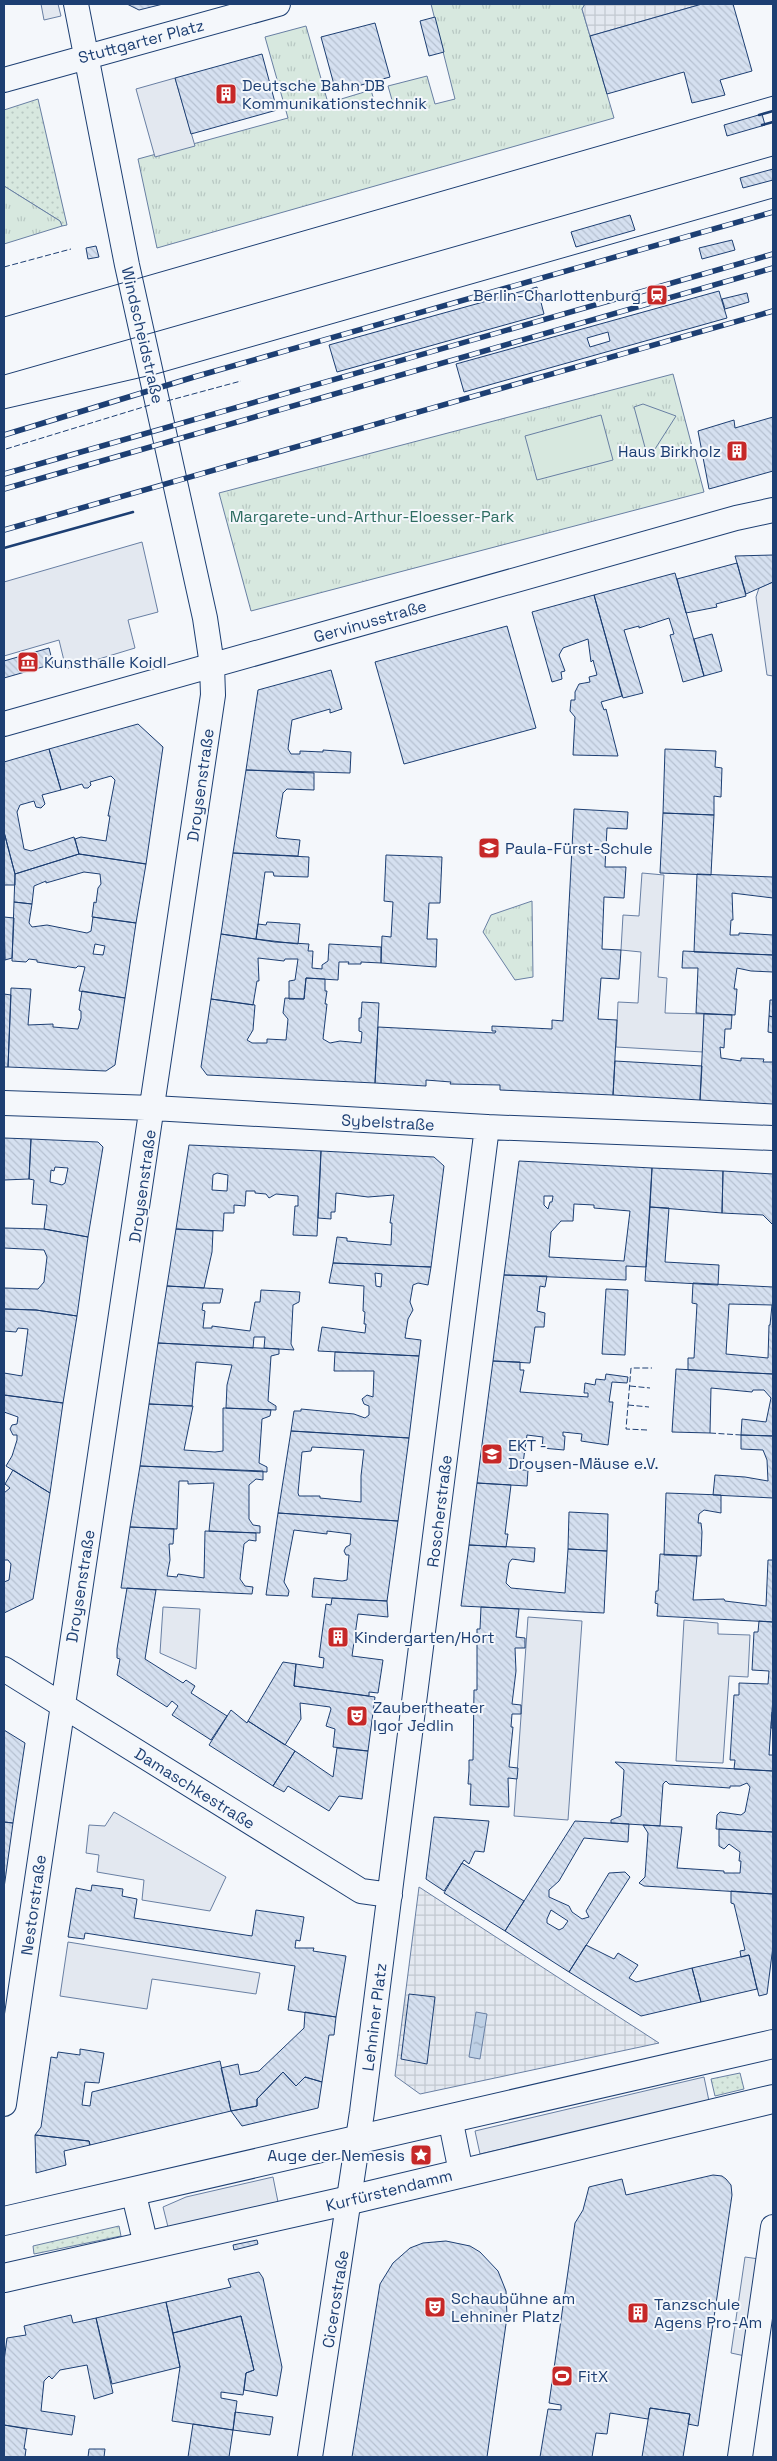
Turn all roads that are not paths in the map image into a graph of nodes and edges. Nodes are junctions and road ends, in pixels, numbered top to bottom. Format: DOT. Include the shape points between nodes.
graph roads {
  1 [pos="76,4"];
  2 [pos="278,4"];
  3 [pos="86,56"];
  4 [pos="4,80"];
  5 [pos="773,510"];
  6 [pos="736,518"];
  7 [pos="773,525"];
  8 [pos="212,665"];
  9 [pos="4,724"];
  10 [pos="4,1103"];
  11 [pos="153,1108"];
  12 [pos="487,1127"];
  13 [pos="773,1138"];
  14 [pos="4,1669"];
  15 [pos="62,1706"];
  16 [pos="390,1895"];
  17 [pos="773,2044"];
  18 [pos="773,2099"];
  19 [pos="4,2104"];
  20 [pos="450,2118"];
  21 [pos="358,2140"];
  22 [pos="461,2172"];
  23 [pos="133,2191"];
  24 [pos="350,2200"];
  25 [pos="4,2221"];
  26 [pos="773,2227"];
  27 [pos="146,2245"];
  28 [pos="4,2278"];
  29 [pos="310,2457"];
  30 [pos="740,2457"];
  1 -- 3 [label="street, Windscheidstraße"];
  2 -- 3 [label="street, Stuttgarter Platz"];
  3 -- 4 [label="street, Stuttgarter Platz"];
  3 -- 8 [label="street, Windscheidstraße" via="127,265 203,606"];
  5 -- 6 [label="street, Gervinusstraße"];
  6 -- 7 [label="street, Gervinusstraße"];
  6 -- 8 [label="street, Gervinusstraße"];
  8 -- 9 [label="street, Gervinusstraße"];
  8 -- 11 [label="street, Droysenstraße" via="213,695"];
  10 -- 11 [label="street, Sybelstraße"];
  11 -- 12 [label="street, Sybelstraße"];
  11 -- 15 [label="street, Droysenstraße"];
  12 -- 13 [label="street, Sybelstraße"];
  12 -- 16 [label="street, Roscherstraße"];
  14 -- 15 [label="street, Damaschkestraße"];
  15 -- 16 [label="street, Damaschkestraße" via="361,1891"];
  15 -- 19 [label="street, Nestorstraße"];
  16 -- 21 [label="street, Lehniner Platz"];
  17 -- 20 [label="main road"];
  18 -- 22 [label="main road, Kurfürstendamm"];
  20 -- 21 [label="main road"];
  20 -- 22 [label="street"];
  21 -- 23 [label="main road"];
  21 -- 24 [label="street, Cicerostraße"];
  22 -- 24 [label="main road, Kurfürstendamm"];
  23 -- 25 [label="main road"];
  23 -- 27 [label="street"];
  24 -- 27 [label="main road, Kurfürstendamm"];
  24 -- 29 [label="street, Cicerostraße"];
  26 -- 30 [label="street"];
  27 -- 28 [label="main road, Kurfürstendamm"];
}
